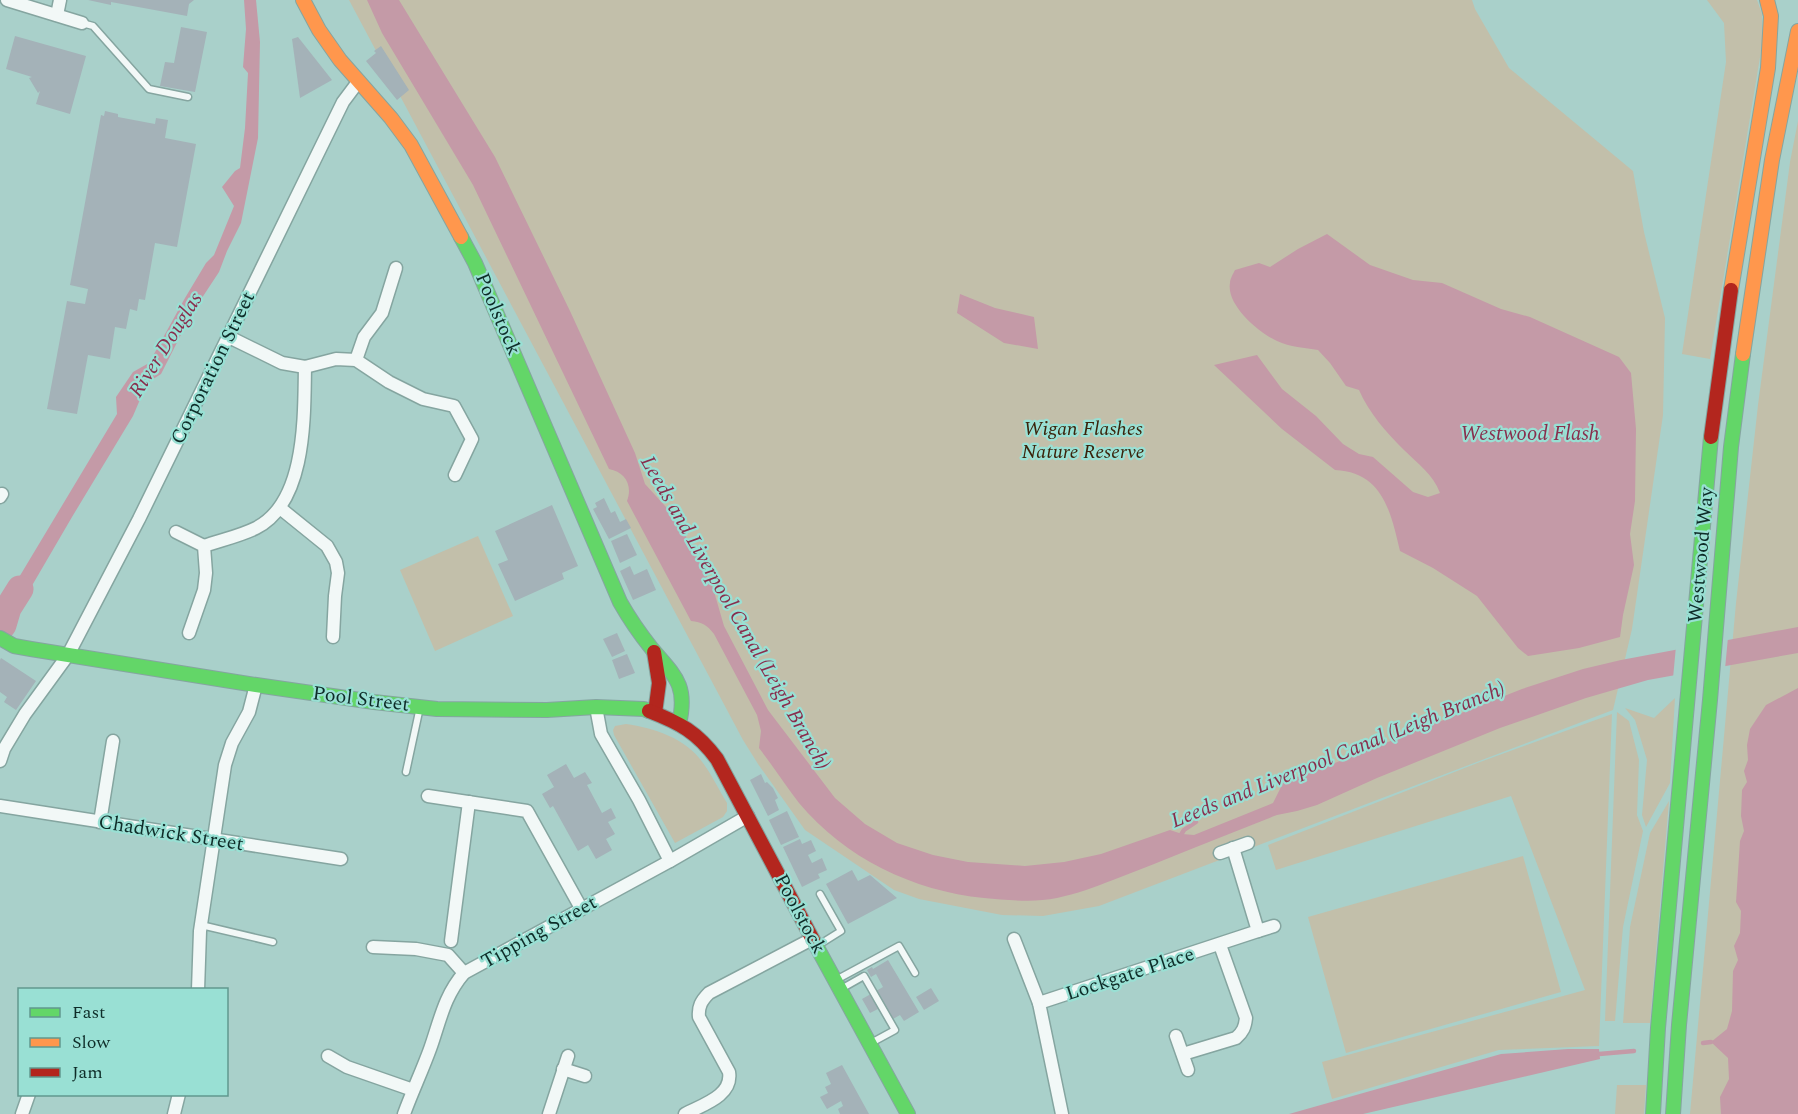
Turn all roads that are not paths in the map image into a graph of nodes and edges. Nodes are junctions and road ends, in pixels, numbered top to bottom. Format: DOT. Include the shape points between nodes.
graph roads {
  1 [pos="7,0"];
  2 [pos="60,0"];
  3 [pos="303,0"];
  4 [pos="1767,0"];
  5 [pos="57,15"];
  6 [pos="82,23"];
  7 [pos="1798,31"];
  8 [pos="358,82"];
  9 [pos="188,97"];
  10 [pos="396,268"];
  11 [pos="229,337"];
  12 [pos="356,360"];
  13 [pos="305,367"];
  14 [pos="455,475"];
  15 [pos="280,508"];
  16 [pos="176,532"];
  17 [pos="204,546"];
  18 [pos="189,633"];
  19 [pos="333,637"];
  20 [pos="0,638"];
  21 [pos="654,651"];
  22 [pos="68,655"];
  23 [pos="256,685"];
  24 [pos="420,707"];
  25 [pos="596,707"];
  26 [pos="655,713"];
  27 [pos="679,724"];
  28 [pos="113,741"];
  29 [pos="0,761"];
  30 [pos="406,772"];
  31 [pos="428,795"];
  32 [pos="469,802"];
  33 [pos="0,806"];
  34 [pos="748,816"];
  35 [pos="100,822"];
  36 [pos="214,840"];
  37 [pos="1248,843"];
  38 [pos="1233,848"];
  39 [pos="1220,853"];
  40 [pos="341,859"];
  41 [pos="670,861"];
  42 [pos="820,894"];
  43 [pos="581,908"];
  44 [pos="201,925"];
  45 [pos="1275,926"];
  46 [pos="1258,931"];
  47 [pos="1014,939"];
  48 [pos="451,941"];
  49 [pos="273,942"];
  50 [pos="814,942"];
  51 [pos="1220,945"];
  52 [pos="373,947"];
  53 [pos="464,973"];
  54 [pos="915,973"];
  55 [pos="838,985"];
  56 [pos="198,988"];
  57 [pos="1039,1003"];
  58 [pos="1176,1036"];
  59 [pos="870,1044"];
  60 [pos="1183,1054"];
  61 [pos="328,1056"];
  62 [pos="568,1056"];
  63 [pos="563,1069"];
  64 [pos="1188,1070"];
  65 [pos="585,1076"];
  66 [pos="413,1090"];
  67 [pos="29,1096"];
  68 [pos="179,1096"];
  69 [pos="22,1114"];
  70 [pos="174,1114"];
  71 [pos="404,1114"];
  72 [pos="549,1114"];
  73 [pos="686,1114"];
  74 [pos="908,1114"];
  75 [pos="1062,1114"];
  76 [pos="1653,1114"];
  77 [pos="1673,1114"];
  1 -- 5 [label="street"];
  2 -- 5 [label="street"];
  3 -- 8 [label="main road, Poolstock" via="324,38"];
  4 -- 76 [label="main road, Westwood Way" via="1771,16 1768,68 1727,309 1709,460"];
  5 -- 6 [label="street"];
  6 -- 9 [label="lane" via="93,26 149,89"];
  7 -- 77 [label="main road, Westwood Way" via="1772,160 1731,447"];
  8 -- 11 [label="street, Corporation Street" via="343,102"];
  8 -- 21 [label="main road, Poolstock" via="411,145 475,263 620,602"];
  10 -- 12 [label="street" via="382,313 364,337"];
  11 -- 13 [label="street" via="282,363"];
  11 -- 22 [label="street, Corporation Street"];
  12 -- 13 [label="street" via="336,358"];
  12 -- 14 [label="street" via="423,399 454,406 472,440"];
  13 -- 15 [label="street" via="301,445 291,488"];
  15 -- 17 [label="street" via="258,528"];
  15 -- 19 [label="street" via="327,546 336,562"];
  16 -- 17 [label="street"];
  17 -- 18 [label="street" via="204,590"];
  20 -- 22 [label="main road, Pool Street" via="15,646"];
  21 -- 26 [label="main road, Poolstock" via="660,674"];
  21 -- 27 [label="main road, Poolstock" via="678,680 683,702"];
  22 -- 23 [label="main road, Pool Street"];
  22 -- 29 [label="street, Corporation Street" via="25,714"];
  23 -- 24 [label="main road, Pool Street"];
  23 -- 36 [label="street" via="249,712 225,765"];
  24 -- 25 [label="main road, Pool Street"];
  24 -- 30 [label="lane"];
  25 -- 26 [label="main road, Pool Street"];
  25 -- 41 [label="street" via="601,734"];
  26 -- 27 [label="main road, Poolstock"];
  27 -- 34 [label="main road, Poolstock" via="711,750"];
  28 -- 35 [label="street"];
  31 -- 32 [label="street"];
  32 -- 43 [label="street" via="527,811"];
  32 -- 48 [label="street"];
  33 -- 35 [label="street, Chadwick Street"];
  34 -- 41 [label="street, Tipping Street"];
  34 -- 50 [label="main road, Poolstock"];
  35 -- 36 [label="street, Chadwick Street"];
  36 -- 40 [label="street, Chadwick Street"];
  36 -- 44 [label="street"];
  37 -- 38 [label="street"];
  38 -- 39 [label="street"];
  38 -- 46 [label="street"];
  41 -- 43 [label="street, Tipping Street"];
  42 -- 50 [label="lane" via="841,931"];
  43 -- 53 [label="street, Tipping Street"];
  44 -- 49 [label="lane"];
  44 -- 56 [label="street"];
  45 -- 46 [label="street, Lockgate Place"];
  46 -- 51 [label="street, Lockgate Place"];
  47 -- 57 [label="street, Lockgate Place"];
  50 -- 55 [label="main road, Poolstock"];
  50 -- 73 [label="street" via="723,985 703,999 699,1017 730,1079 720,1095"];
  51 -- 57 [label="street, Lockgate Place"];
  51 -- 60 [label="street, Lockgate Place" via="1245,1024 1236,1038"];
  52 -- 53 [label="street" via="448,955"];
  53 -- 66 [label="street, Tipping Street" via="447,998"];
  54 -- 55 [label="lane" via="899,946"];
  55 -- 59 [label="main road, Poolstock"];
  55 -- 59 [label="lane" via="864,976 895,1030"];
  57 -- 75 [label="street, Lockgate Place"];
  58 -- 60 [label="street"];
  59 -- 74 [label="main road, Poolstock"];
  60 -- 64 [label="street"];
  61 -- 66 [label="street"];
  62 -- 63 [label="street"];
  63 -- 65 [label="street"];
  63 -- 72 [label="street"];
  66 -- 71 [label="street, Tipping Street"];
  67 -- 69 [label="street"];
  68 -- 70 [label="street"];
}
